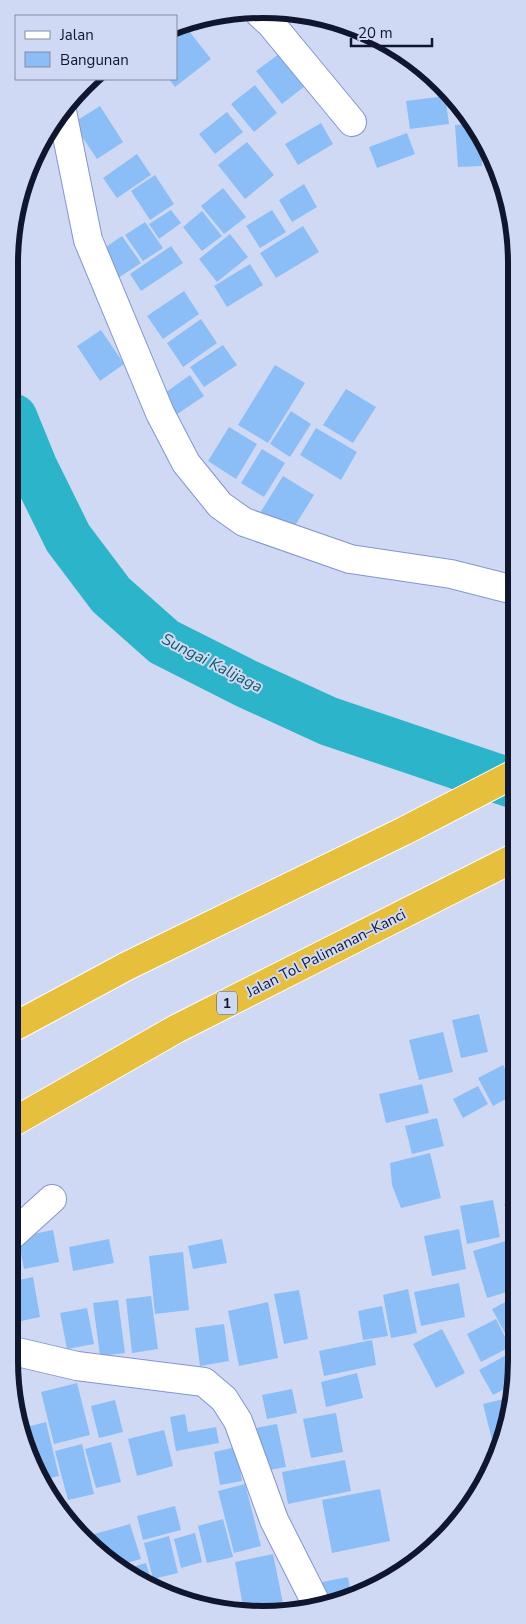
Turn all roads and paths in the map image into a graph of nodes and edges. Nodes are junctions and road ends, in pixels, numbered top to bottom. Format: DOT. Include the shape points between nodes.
graph roads {
  1 [pos="264,18"];
  2 [pos="64,120"];
  3 [pos="352,122"];
  4 [pos="508,588"];
  5 [pos="508,777"];
  6 [pos="508,861"];
  7 [pos="18,1025"];
  8 [pos="18,1119"];
  9 [pos="52,1199"];
  10 [pos="18,1230"];
  11 [pos="18,1352"];
  12 [pos="315,1601"];
  1 -- 3 [label="street"];
  2 -- 4 [label="street" via="88,240 160,413 186,463 220,505 244,522 350,559 451,574"];
  5 -- 7 [label="highway" via="127,966"];
  6 -- 8 [label="highway, Jalan Tol Palimanan–Kanci / 1" via="176,1029"];
  9 -- 10 [label="street"];
  11 -- 12 [label="street" via="77,1366 204,1382 224,1398 238,1421 274,1520"];
}
